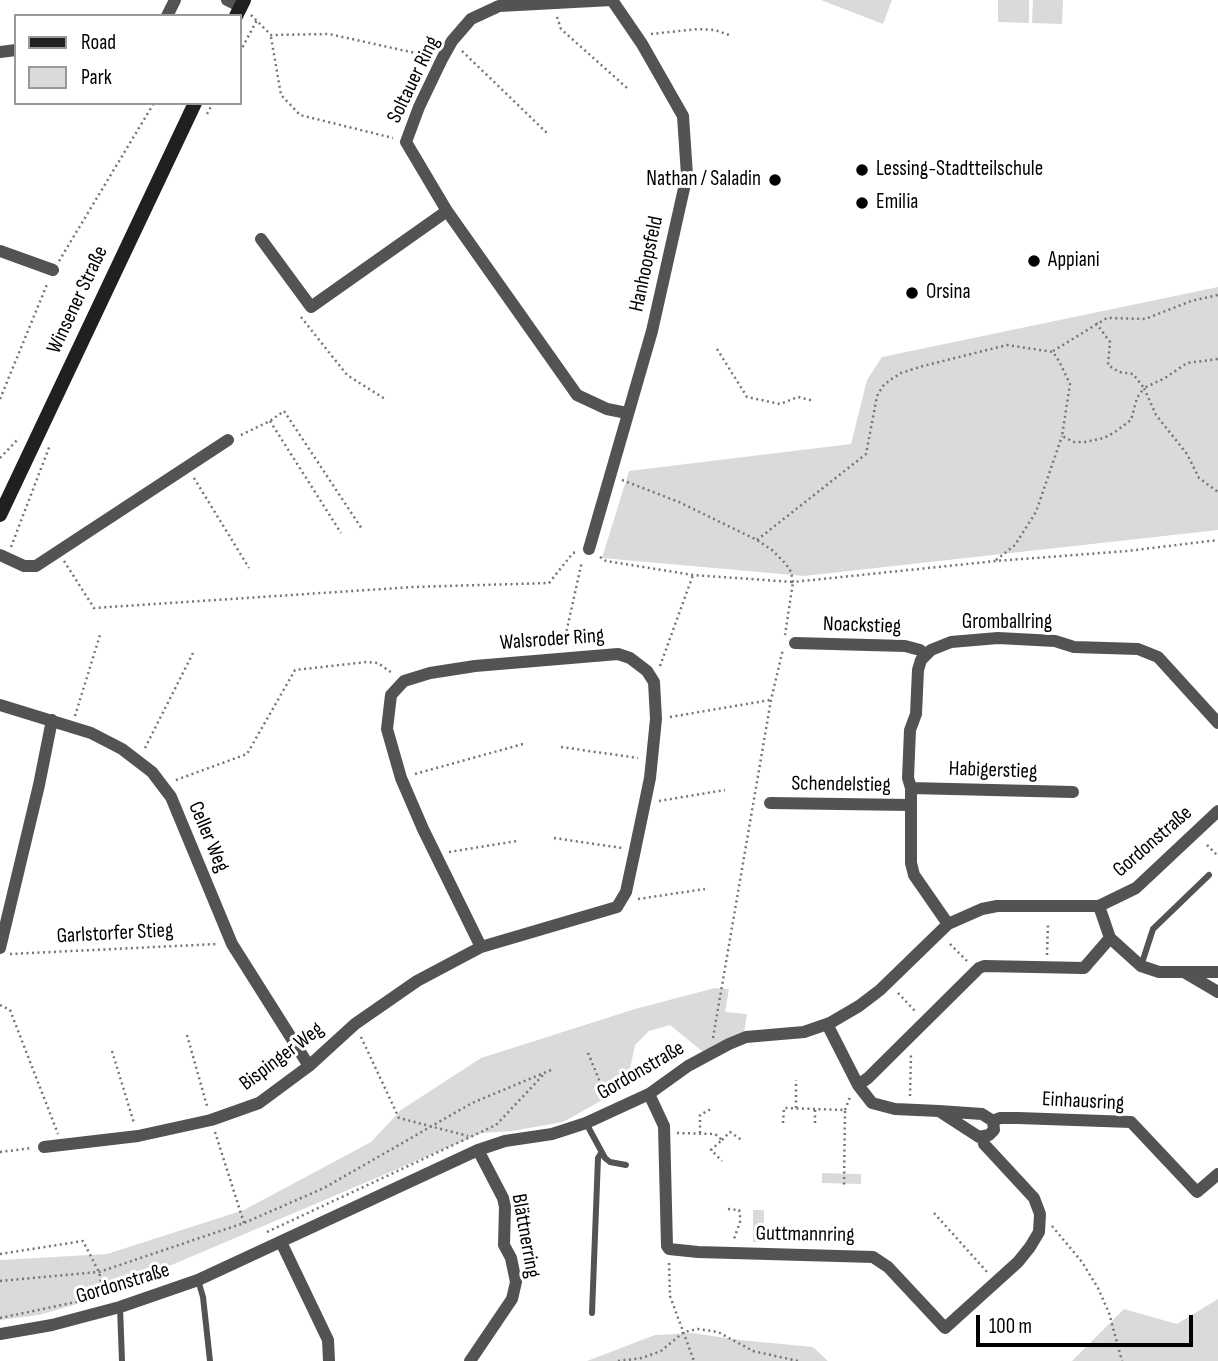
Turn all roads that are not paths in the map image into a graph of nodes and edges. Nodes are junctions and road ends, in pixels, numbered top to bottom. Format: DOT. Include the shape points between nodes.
graph roads {
  1 [pos="612,0"];
  2 [pos="194,105"];
  3 [pos="447,211"];
  4 [pos="261,239"];
  5 [pos="0,251"];
  6 [pos="52,270"];
  7 [pos="627,413"];
  8 [pos="228,440"];
  9 [pos="0,515"];
  10 [pos="589,549"];
  11 [pos="4,557"];
  12 [pos="794,643"];
  13 [pos="926,654"];
  14 [pos="0,705"];
  15 [pos="1213,707"];
  16 [pos="52,720"];
  17 [pos="1218,723"];
  18 [pos="911,788"];
  19 [pos="1073,792"];
  20 [pos="770,803"];
  21 [pos="910,805"];
  22 [pos="1218,811"];
  23 [pos="1209,875"];
  24 [pos="1099,906"];
  25 [pos="948,924"];
  26 [pos="1110,938"];
  27 [pos="481,947"];
  28 [pos="0,948"];
  29 [pos="1141,966"];
  30 [pos="1184,972"];
  31 [pos="1218,972"];
  32 [pos="1218,992"];
  33 [pos="827,1024"];
  34 [pos="309,1066"];
  35 [pos="858,1085"];
  36 [pos="649,1094"];
  37 [pos="939,1111"];
  38 [pos="993,1121"];
  39 [pos="586,1123"];
  40 [pos="983,1137"];
  41 [pos="44,1147"];
  42 [pos="478,1150"];
  43 [pos="601,1153"];
  44 [pos="626,1165"];
  45 [pos="1218,1174"];
  46 [pos="281,1242"];
  47 [pos="198,1280"];
  48 [pos="120,1307"];
  49 [pos="592,1313"];
  50 [pos="0,1334"];
  51 [pos="122,1361"];
  52 [pos="210,1361"];
  53 [pos="329,1361"];
  54 [pos="470,1361"];
  1 -- 3 [label="street, Soltauer Ring" via="499,6 471,19 452,41 418,107 406,142"];
  1 -- 7 [label="street, Hanhoopsfeld" via="683,116 687,175 652,331"];
  2 -- 9 [label="main road, Winsener Straße"];
  3 -- 4 [label="street" via="311,307"];
  3 -- 7 [label="street, Soltauer Ring" via="577,395"];
  5 -- 6 [label="street"];
  7 -- 10 [label="street, Hanhoopsfeld"];
  8 -- 11 [label="street" via="58,552 29,567"];
  12 -- 13 [label="street, Noackstieg" via="905,646"];
  13 -- 15 [label="street, Gromballring" via="951,642 998,638 1138,649 1158,657"];
  13 -- 18 [label="street" via="918,670 916,714 910,730"];
  14 -- 16 [label="street, Celler Weg"];
  15 -- 17 [label="street, Gromballring"];
  16 -- 28 [label="street"];
  16 -- 34 [label="street, Celler Weg" via="106,740 138,760 163,785 232,944"];
  18 -- 19 [label="street, Habigerstieg"];
  18 -- 21 [label="street"];
  20 -- 21 [label="street, Schendelstieg"];
  21 -- 25 [label="street" via="912,869"];
  22 -- 24 [label="street, Gordonstraße" via="1136,888"];
  23 -- 29 [label="lane" via="1153,929"];
  24 -- 25 [label="street, Gordonstraße" via="997,906"];
  24 -- 26 [label="street"];
  25 -- 33 [label="street, Gordonstraße" via="880,990"];
  26 -- 29 [label="street"];
  26 -- 35 [label="street" via="1084,968 984,966 977,970"];
  27 -- 27 [label="street, Walsroder Ring" via="401,778 387,729 391,695 404,681 475,666 618,654 639,663 653,682 656,719 645,802 621,902 610,911"];
  27 -- 34 [label="street, Bispinger Weg" via="417,981 355,1024"];
  29 -- 30 [label="street"];
  30 -- 31 [label="street"];
  30 -- 32 [label="street"];
  33 -- 35 [label="street, Einhausring"];
  33 -- 36 [label="street, Gordonstraße" via="804,1032 746,1038 718,1049"];
  34 -- 41 [label="street, Bispinger Weg" via="259,1103 211,1120 138,1136"];
  35 -- 37 [label="street, Einhausring" via="878,1106"];
  36 -- 39 [label="street, Gordonstraße"];
  36 -- 40 [label="street, Guttmannring" via="664,1134 669,1249 873,1258 888,1267 945,1328 1018,1262 1035,1238 1040,1219 1034,1199 984,1144"];
  37 -- 38 [label="street, Einhausring" via="982,1114"];
  37 -- 40 [label="street"];
  38 -- 40 [label="street" via="994,1130"];
  38 -- 45 [label="street, Einhausring" via="1131,1122 1197,1192"];
  39 -- 42 [label="street, Gordonstraße"];
  39 -- 43 [label="lane"];
  42 -- 46 [label="street, Gordonstraße"];
  42 -- 54 [label="street, Blättnerring" via="503,1198 504,1245 516,1282 512,1299"];
  43 -- 44 [label="lane" via="610,1162"];
  43 -- 49 [label="lane"];
  46 -- 47 [label="street, Gordonstraße"];
  46 -- 53 [label="street" via="328,1340"];
  47 -- 48 [label="street, Gordonstraße"];
  47 -- 52 [label="lane"];
  48 -- 50 [label="street, Gordonstraße"];
  48 -- 51 [label="lane"];
}
